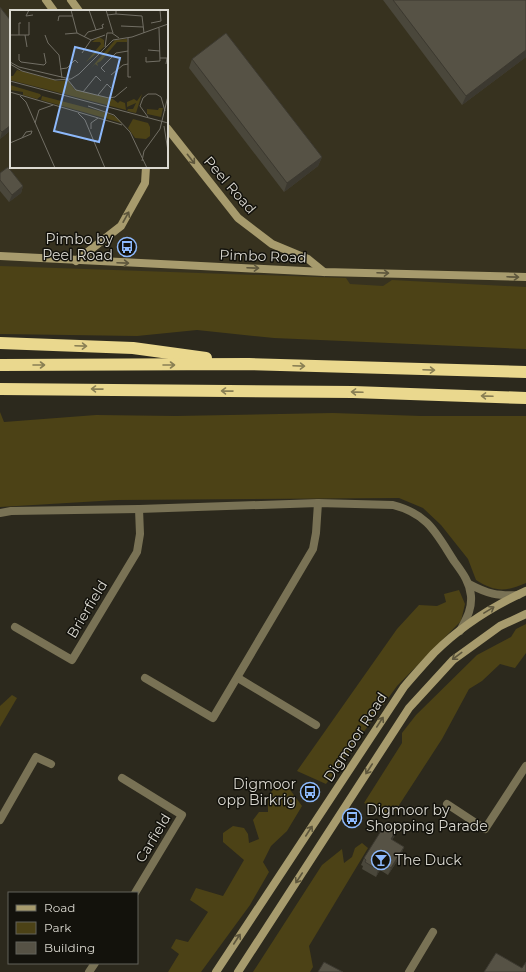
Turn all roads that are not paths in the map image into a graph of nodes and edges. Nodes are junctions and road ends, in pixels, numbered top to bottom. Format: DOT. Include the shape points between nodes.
graph roads {
  1 [pos="46,0"];
  2 [pos="70,0"];
  3 [pos="53,10"];
  4 [pos="78,10"];
  5 [pos="168,129"];
  6 [pos="146,168"];
  7 [pos="0,256"];
  8 [pos="76,261"];
  9 [pos="324,272"];
  10 [pos="526,277"];
  11 [pos="0,343"];
  12 [pos="249,364"];
  13 [pos="0,365"];
  14 [pos="526,372"];
  15 [pos="0,389"];
  16 [pos="526,398"];
  17 [pos="318,503"];
  18 [pos="139,509"];
  19 [pos="0,513"];
  20 [pos="469,584"];
  21 [pos="526,591"];
  22 [pos="518,595"];
  23 [pos="526,614"];
  24 [pos="15,626"];
  25 [pos="459,632"];
  26 [pos="145,678"];
  27 [pos="238,678"];
  28 [pos="316,725"];
  29 [pos="51,764"];
  30 [pos="526,766"];
  31 [pos="122,778"];
  32 [pos="447,804"];
  33 [pos="0,820"];
  34 [pos="136,892"];
  35 [pos="433,932"];
  36 [pos="216,972"];
  37 [pos="238,972"];
  38 [pos="409,972"];
  1 -- 3 [label="street"];
  2 -- 4 [label="street"];
  5 -- 9 [label="street, Peel Road, one-way" via="238,218 272,244 308,260"];
  8 -- 6 [label="street, one-way" via="121,226 145,183"];
  7 -- 8 [label="street, Pimbo Road"];
  8 -- 9 [label="street, Pimbo Road, one-way"];
  9 -- 10 [label="street, Pimbo Road, one-way"];
  11 -- 12 [label="highway, one-way" via="133,348"];
  13 -- 12 [label="highway, one-way"];
  12 -- 14 [label="highway, one-way"];
  16 -- 15 [label="highway, one-way" via="353,392"];
  17 -- 18 [label="street"];
  17 -- 20 [label="street" via="393,504 404,507 435,530"];
  17 -- 27 [label="street" via="313,549"];
  18 -- 19 [label="street"];
  18 -- 24 [label="street, Brierfield" via="140,534 136,552 72,660"];
  20 -- 22 [label="street" via="498,596"];
  20 -- 25 [label="street" via="469,613"];
  21 -- 22 [label="street, Digmoor Road"];
  25 -- 22 [label="street, Digmoor Road, one-way" via="488,611"];
  23 -- 37 [label="street, one-way" via="500,626 453,660 409,708"];
  36 -- 25 [label="street, Digmoor Road, one-way" via="404,687 435,652"];
  26 -- 27 [label="street" via="213,718"];
  27 -- 28 [label="street"];
  29 -- 33 [label="street" via="36,757"];
  30 -- 32 [label="street" via="485,829"];
  31 -- 34 [label="street, Carfield" via="182,815"];
  35 -- 38 [label="street"];
}
